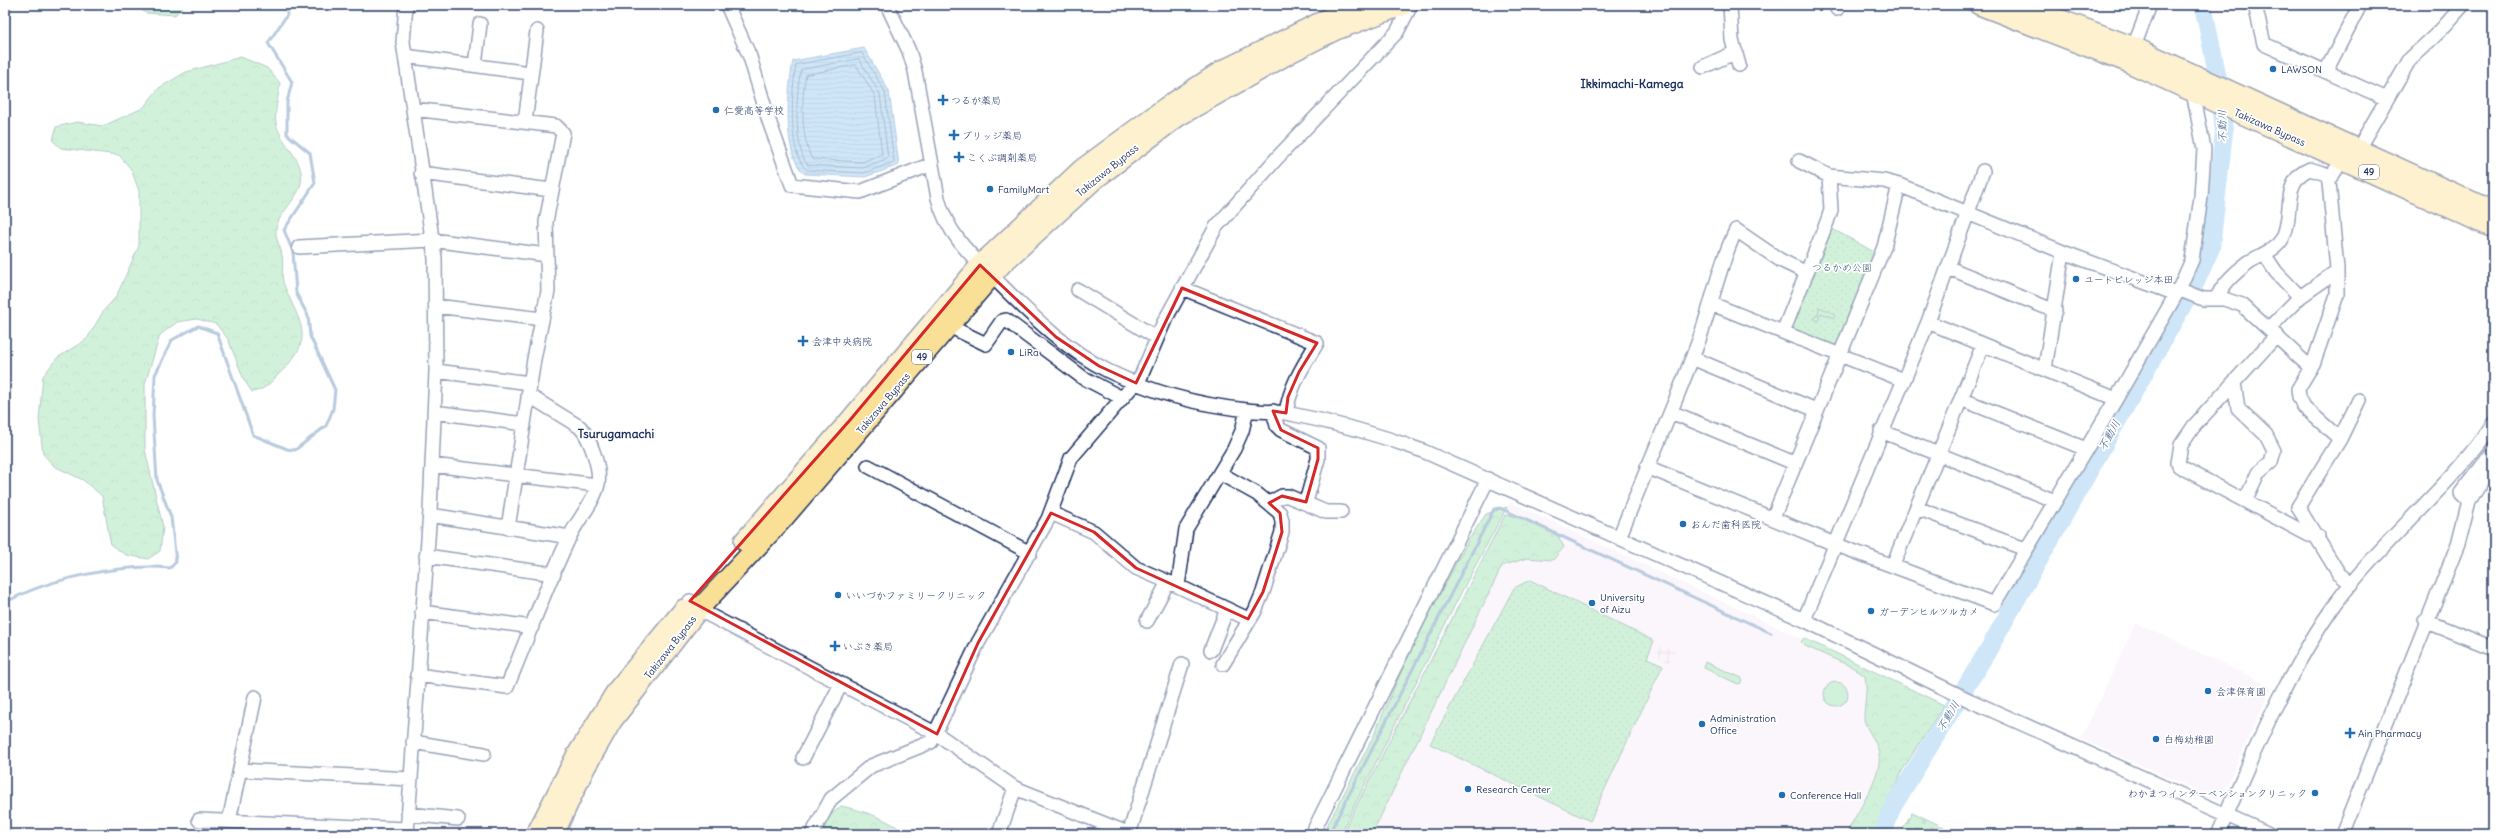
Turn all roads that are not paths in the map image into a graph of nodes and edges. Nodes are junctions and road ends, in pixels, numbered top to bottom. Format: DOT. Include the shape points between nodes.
graph roads {
  1 [pos="406,5"];
  2 [pos="727,5"];
  3 [pos="887,5"];
  4 [pos="1355,5"];
  5 [pos="1404,5"];
  6 [pos="1411,5"];
  7 [pos="1730,5"];
  8 [pos="1979,5"];
  9 [pos="2022,5"];
  10 [pos="2150,5"];
  11 [pos="2254,5"];
  12 [pos="2360,5"];
  13 [pos="2463,5"];
  14 [pos="480,24"];
  15 [pos="537,31"];
  16 [pos="2131,54"];
  17 [pos="405,56"];
  18 [pos="475,65"];
  19 [pos="1704,67"];
  20 [pos="2326,71"];
  21 [pos="530,73"];
  22 [pos="2200,89"];
  23 [pos="2387,99"];
  24 [pos="413,109"];
  25 [pos="525,122"];
  26 [pos="2358,149"];
  27 [pos="2341,159"];
  28 [pos="1800,161"];
  29 [pos="932,164"];
  30 [pos="1983,172"];
  31 [pos="421,173"];
  32 [pos="1829,176"];
  33 [pos="2332,176"];
  34 [pos="1899,186"];
  35 [pos="551,190"];
  36 [pos="2493,211"];
  37 [pos="1967,215"];
  38 [pos="2493,228"];
  39 [pos="432,240"];
  40 [pos="299,247"];
  41 [pos="2064,252"];
  42 [pos="2264,254"];
  43 [pos="548,255"];
  44 [pos="1949,268"];
  45 [pos="986,270"];
  46 [pos="2337,271"];
  47 [pos="1807,273"];
  48 [pos="1182,288"];
  49 [pos="1078,290"];
  50 [pos="2179,292"];
  51 [pos="2300,297"];
  52 [pos="2217,298"];
  53 [pos="1712,304"];
  54 [pos="436,306"];
  55 [pos="2056,311"];
  56 [pos="542,319"];
  57 [pos="1928,322"];
  58 [pos="949,326"];
  59 [pos="1783,332"];
  60 [pos="2273,332"];
  61 [pos="1157,338"];
  62 [pos="1983,345"];
  63 [pos="1838,355"];
  64 [pos="1692,358"];
  65 [pos="2311,368"];
  66 [pos="2045,369"];
  67 [pos="436,371"];
  68 [pos="1903,380"];
  69 [pos="1136,383"];
  70 [pos="2234,383"];
  71 [pos="529,389"];
  72 [pos="1122,398"];
  73 [pos="2116,398"];
  74 [pos="1961,399"];
  75 [pos="2359,400"];
  76 [pos="1247,410"];
  77 [pos="1816,410"];
  78 [pos="434,412"];
  79 [pos="1279,412"];
  80 [pos="1671,412"];
  81 [pos="524,424"];
  82 [pos="2493,424"];
  83 [pos="1881,431"];
  84 [pos="2340,439"];
  85 [pos="2482,439"];
  86 [pos="2493,447"];
  87 [pos="2086,449"];
  88 [pos="2493,452"];
  89 [pos="1938,454"];
  90 [pos="1794,463"];
  91 [pos="2493,464"];
  92 [pos="432,465"];
  93 [pos="868,466"];
  94 [pos="1647,467"];
  95 [pos="1220,474"];
  96 [pos="516,475"];
  97 [pos="1488,479"];
  98 [pos="597,485"];
  99 [pos="2055,501"];
  100 [pos="2245,501"];
  101 [pos="2469,501"];
  102 [pos="1306,502"];
  103 [pos="1269,503"];
  104 [pos="1917,508"];
  105 [pos="1341,512"];
  106 [pos="1051,513"];
  107 [pos="430,515"];
  108 [pos="1773,518"];
  109 [pos="508,528"];
  110 [pos="2318,536"];
  111 [pos="570,537"];
  112 [pos="1619,538"];
  113 [pos="1837,545"];
  114 [pos="2025,549"];
  115 [pos="1030,553"];
  116 [pos="426,556"];
  117 [pos="1893,565"];
  118 [pos="554,574"];
  119 [pos="1173,584"];
  120 [pos="2352,584"];
  121 [pos="694,605"];
  122 [pos="1228,610"];
  123 [pos="422,612"];
  124 [pos="1248,619"];
  125 [pos="1804,620"];
  126 [pos="1147,621"];
  127 [pos="2425,621"];
  128 [pos="532,627"];
  129 [pos="2493,648"];
  130 [pos="1211,650"];
  131 [pos="1182,664"];
  132 [pos="1223,664"];
  133 [pos="417,674"];
  134 [pos="841,684"];
  135 [pos="255,697"];
  136 [pos="937,734"];
  137 [pos="413,742"];
  138 [pos="484,754"];
  139 [pos="804,758"];
  140 [pos="240,770"];
  141 [pos="410,780"];
  142 [pos="1015,788"];
  143 [pos="408,814"];
  144 [pos="2226,816"];
  145 [pos="458,819"];
  146 [pos="199,820"];
  147 [pos="229,821"];
  148 [pos="1100,829"];
  149 [pos="407,832"];
  150 [pos="536,834"];
  151 [pos="554,834"];
  152 [pos="812,834"];
  153 [pos="999,834"];
  154 [pos="1129,834"];
  155 [pos="1312,834"];
  156 [pos="2218,834"];
  157 [pos="2269,834"];
  158 [pos="2342,834"];
  1 -- 17 [label="street" via="403,33"];
  2 -- 29 [label="street" via="750,57 768,121 792,185 860,192"];
  3 -- 29 [label="street" via="909,51 915,71"];
  4 -- 45 [label="highway, Takizawa Bypass / 49" via="1223,70 1166,107 1082,169"];
  5 -- 45 [label="highway, Takizawa Bypass / 49" via="1336,30 1178,116 1094,180"];
  6 -- 48 [label="street" via="1396,32 1276,158 1216,227"];
  7 -- 19 [label="street" via="1737,58"];
  8 -- 16 [label="highway, Takizawa Bypass / 49"];
  9 -- 16 [label="highway, Takizawa Bypass / 49"];
  10 -- 16 [label="street"];
  11 -- 20 [label="street" via="2264,44"];
  12 -- 20 [label="street"];
  13 -- 23 [label="street" via="2410,59"];
  14 -- 18 [label="street"];
  15 -- 21 [label="street"];
  16 -- 22 [label="highway, Takizawa Bypass / 49"];
  17 -- 18 [label="street"];
  17 -- 24 [label="street"];
  18 -- 21 [label="street"];
  20 -- 23 [label="street"];
  21 -- 25 [label="street"];
  22 -- 26 [label="highway, Takizawa Bypass / 49" via="2250,98"];
  22 -- 27 [label="highway, Takizawa Bypass / 49" via="2245,116"];
  22 -- 50 [label="street" via="2204,149 2201,197 2192,260"];
  23 -- 26 [label="street"];
  24 -- 25 [label="street"];
  24 -- 31 [label="street"];
  25 -- 35 [label="street" via="556,126 564,133"];
  26 -- 27 [label="street"];
  26 -- 36 [label="highway, Takizawa Bypass / 49"];
  27 -- 33 [label="street"];
  27 -- 38 [label="highway, Takizawa Bypass / 49"];
  28 -- 32 [label="street"];
  29 -- 45 [label="street" via="941,210 954,235"];
  30 -- 37 [label="street"];
  31 -- 35 [label="street"];
  31 -- 39 [label="street"];
  32 -- 34 [label="street" via="1884,181"];
  32 -- 47 [label="street" via="1831,210"];
  33 -- 42 [label="street" via="2310,169 2300,175 2290,191 2290,213 2282,238"];
  33 -- 46 [label="street" via="2329,182"];
  34 -- 37 [label="street"];
  34 -- 63 [label="street" via="1884,247"];
  35 -- 43 [label="street" via="546,222"];
  37 -- 41 [label="street"];
  37 -- 44 [label="street"];
  39 -- 40 [label="street"];
  39 -- 43 [label="street"];
  39 -- 54 [label="street"];
  41 -- 50 [label="street"];
  41 -- 55 [label="street"];
  42 -- 51 [label="street" via="2276,272"];
  42 -- 52 [label="street" via="2249,262 2223,286"];
  43 -- 56 [label="street" via="548,291"];
  44 -- 55 [label="street"];
  44 -- 57 [label="street"];
  45 -- 58 [label="highway, Takizawa Bypass / 49"];
  45 -- 69 [label="street" via="1056,337 1099,366"];
  45 -- 121 [label="highway, Takizawa Bypass / 49" via="850,420"];
  46 -- 51 [label="street"];
  46 -- 65 [label="street" via="2337,295"];
  47 -- 53 [label="street" via="1780,260 1736,230 1729,245"];
  47 -- 59 [label="street"];
  48 -- 61 [label="street"];
  48 -- 79 [label="street" via="1317,343"];
  49 -- 61 [label="street"];
  50 -- 52 [label="street" via="2203,299"];
  50 -- 73 [label="street"];
  51 -- 60 [label="street"];
  52 -- 60 [label="street" via="2232,300 2242,305"];
  53 -- 59 [label="street"];
  53 -- 64 [label="street"];
  54 -- 56 [label="street"];
  54 -- 67 [label="street"];
  55 -- 66 [label="street"];
  56 -- 71 [label="street"];
  57 -- 62 [label="street"];
  57 -- 68 [label="street"];
  58 -- 72 [label="street" via="986,344 1002,321 1006,320 1082,377"];
  58 -- 121 [label="highway, Takizawa Bypass / 49" via="786,515"];
  59 -- 63 [label="street"];
  60 -- 65 [label="street"];
  60 -- 70 [label="street"];
  61 -- 69 [label="street"];
  62 -- 66 [label="street"];
  62 -- 74 [label="street"];
  63 -- 68 [label="street"];
  63 -- 77 [label="street"];
  64 -- 77 [label="street"];
  64 -- 80 [label="street"];
  65 -- 84 [label="street" via="2298,389 2299,397 2304,406"];
  66 -- 73 [label="street"];
  67 -- 71 [label="street"];
  67 -- 78 [label="street"];
  68 -- 83 [label="street"];
  69 -- 72 [label="street"];
  69 -- 76 [label="street" via="1179,398"];
  70 -- 100 [label="street" via="2238,408 2266,435 2274,451 2271,462 2258,473"];
  70 -- 100 [label="street" via="2187,436 2178,463"];
  71 -- 81 [label="street"];
  71 -- 98 [label="street" via="586,434 598,474"];
  72 -- 106 [label="street" via="1071,458"];
  73 -- 87 [label="street"];
  74 -- 87 [label="street"];
  74 -- 89 [label="street"];
  75 -- 84 [label="street"];
  76 -- 79 [label="street"];
  76 -- 95 [label="street" via="1242,431"];
  77 -- 90 [label="street"];
  78 -- 81 [label="street"];
  78 -- 92 [label="street"];
  79 -- 97 [label="street" via="1376,434"];
  79 -- 102 [label="street" via="1277,426 1281,430 1318,448 1318,459"];
  80 -- 90 [label="street"];
  80 -- 94 [label="street"];
  81 -- 96 [label="street"];
  82 -- 85 [label="street"];
  83 -- 89 [label="street"];
  83 -- 113 [label="street"];
  84 -- 110 [label="street" via="2298,507"];
  85 -- 86 [label="street"];
  85 -- 120 [label="street" via="2448,482 2380,551"];
  87 -- 99 [label="street"];
  88 -- 101 [label="street" via="2461,493"];
  89 -- 99 [label="street"];
  89 -- 104 [label="street"];
  90 -- 108 [label="street"];
  91 -- 101 [label="street"];
  92 -- 96 [label="street"];
  92 -- 107 [label="street"];
  93 -- 115 [label="street"];
  94 -- 108 [label="street"];
  94 -- 112 [label="street"];
  95 -- 103 [label="street"];
  95 -- 119 [label="street" via="1186,529"];
  96 -- 98 [label="street"];
  96 -- 109 [label="street"];
  97 -- 112 [label="street"];
  97 -- 155 [label="street"];
  98 -- 111 [label="street"];
  99 -- 114 [label="street"];
  100 -- 110 [label="street" via="2309,535"];
  101 -- 127 [label="street" via="2458,544"];
  102 -- 103 [label="street" via="1282,496"];
  102 -- 105 [label="street" via="1326,512"];
  103 -- 124 [label="street" via="1280,513 1282,532 1264,592"];
  104 -- 114 [label="street"];
  104 -- 117 [label="street"];
  106 -- 115 [label="street"];
  106 -- 119 [label="street" via="1094,532 1136,568"];
  107 -- 109 [label="street"];
  107 -- 116 [label="street"];
  108 -- 113 [label="street"];
  109 -- 111 [label="street"];
  110 -- 120 [label="street" via="2339,574"];
  111 -- 118 [label="street"];
  112 -- 125 [label="street"];
  113 -- 117 [label="street"];
  113 -- 125 [label="street"];
  114 -- 117 [label="street" via="1994,604"];
  115 -- 136 [label="street" via="978,643"];
  116 -- 118 [label="street"];
  116 -- 123 [label="street"];
  118 -- 128 [label="street"];
  119 -- 122 [label="street"];
  119 -- 126 [label="street"];
  120 -- 144 [label="street" via="2336,603 2298,664 2276,705"];
  121 -- 134 [label="street"];
  121 -- 150 [label="highway, Takizawa Bypass / 49" via="618,690 576,756"];
  121 -- 151 [label="highway, Takizawa Bypass / 49" via="612,721 585,768"];
  122 -- 124 [label="street"];
  122 -- 130 [label="street"];
  123 -- 128 [label="street"];
  123 -- 133 [label="street"];
  124 -- 132 [label="street"];
  125 -- 144 [label="street" via="1971,701"];
  127 -- 129 [label="street"];
  127 -- 158 [label="street"];
  128 -- 133 [label="street" via="507,687"];
  131 -- 154 [label="street"];
  133 -- 137 [label="street"];
  134 -- 136 [label="street"];
  134 -- 139 [label="street"];
  135 -- 140 [label="street"];
  136 -- 142 [label="street"];
  136 -- 152 [label="street" via="927,746 893,756 871,766 831,799"];
  137 -- 138 [label="street"];
  137 -- 141 [label="street"];
  140 -- 141 [label="street"];
  140 -- 147 [label="street"];
  141 -- 143 [label="street"];
  142 -- 148 [label="street"];
  142 -- 153 [label="street"];
  143 -- 145 [label="street"];
  143 -- 149 [label="street"];
  144 -- 156 [label="street"];
  144 -- 157 [label="street"];
  146 -- 147 [label="street"];
  147 -- 149 [label="street"];
  148 -- 154 [label="street"];
}
